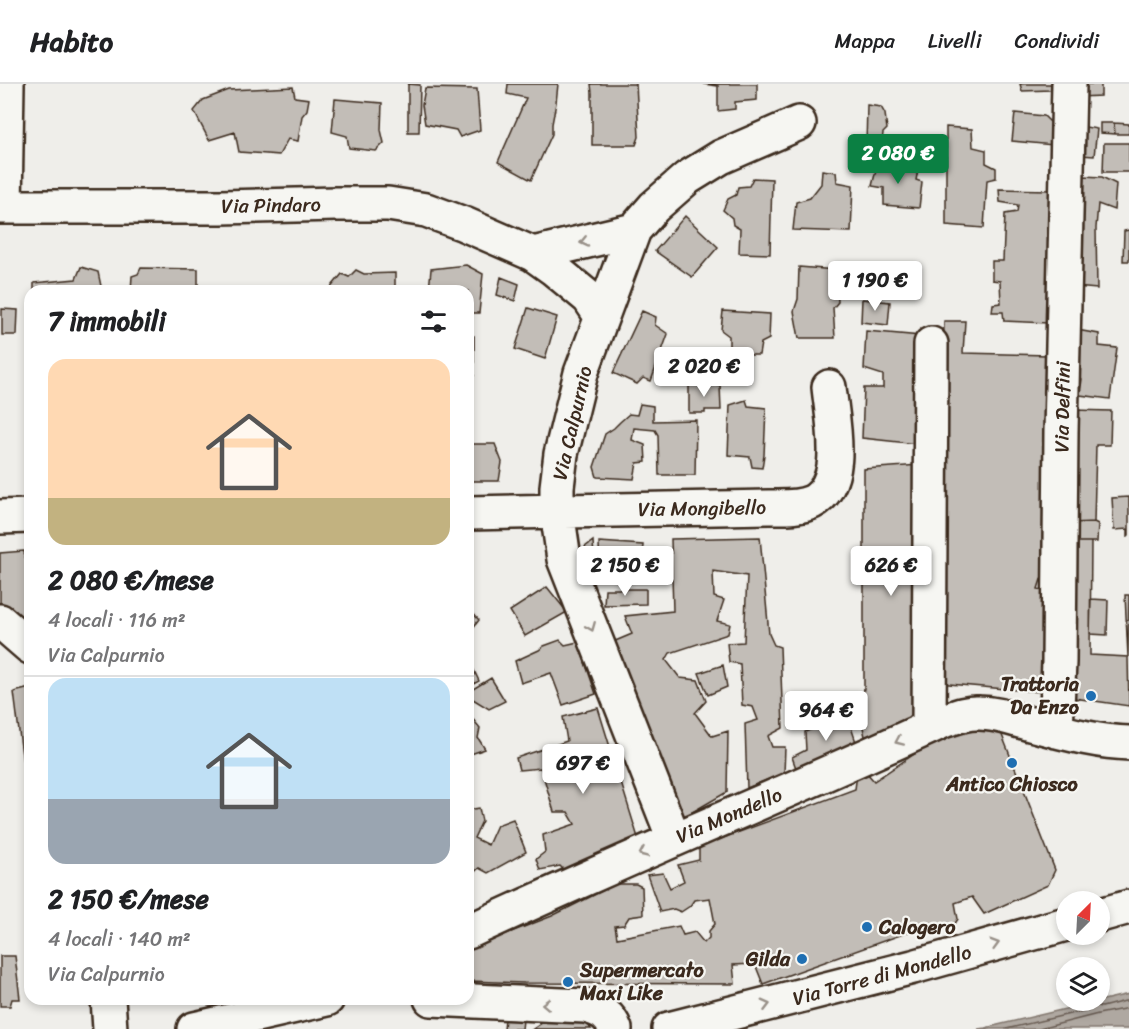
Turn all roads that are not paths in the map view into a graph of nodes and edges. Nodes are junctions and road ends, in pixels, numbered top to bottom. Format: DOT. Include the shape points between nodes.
graph roads {
  1 [pos="6,84"];
  2 [pos="1069,84"];
  3 [pos="799,123"];
  4 [pos="3,207"];
  5 [pos="634,230"];
  6 [pos="533,254"];
  7 [pos="602,316"];
  8 [pos="931,344"];
  9 [pos="829,387"];
  10 [pos="557,511"];
  11 [pos="474,513"];
  12 [pos="24,516"];
  13 [pos="0,517"];
  14 [pos="0,621"];
  15 [pos="24,642"];
  16 [pos="928,727"];
  17 [pos="1056,731"];
  18 [pos="1129,743"];
  19 [pos="674,839"];
  20 [pos="1129,907"];
  21 [pos="1110,912"];
  22 [pos="1056,927"];
  23 [pos="474,929"];
  24 [pos="474,1001"];
  25 [pos="108,1005"];
  26 [pos="300,1005"];
  27 [pos="110,1029"];
  28 [pos="194,1029"];
  29 [pos="615,1029"];
  30 [pos="669,1029"];
  1 -- 4 [label="street"];
  2 -- 17 [label="street, Via Delfini"];
  3 -- 5 [label="street, Via Calpurnio" via="721,157 687,178"];
  4 -- 6 [label="street, Via Pindaro" via="388,204 426,210"];
  5 -- 6 [label="street, one-way"];
  5 -- 7 [label="street, Via Calpurnio"];
  6 -- 7 [label="street, Via Pindaro" via="589,298"];
  7 -- 10 [label="street, Via Calpurnio" via="581,373 561,454"];
  8 -- 16 [label="street"];
  9 -- 10 [label="street, Via Mongibello" via="836,460 825,490 812,502 798,506"];
  10 -- 11 [label="street, Via Mongibello"];
  10 -- 19 [label="street, Via Calpurnio, one-way" via="564,559"];
  12 -- 13 [label="street"];
  14 -- 15 [label="street"];
  16 -- 17 [label="street, Via Mondello" via="977,712"];
  16 -- 19 [label="street, Via Mondello, one-way"];
  17 -- 18 [label="street, Via Mondello"];
  19 -- 23 [label="street, Via Mondello, one-way"];
  20 -- 21 [label="street"];
  30 -- 22 [label="street, Via Torre di Mondello, one-way"];
  29 -- 24 [label="street, one-way" via="603,1012 585,1006"];
  25 -- 27 [label="street"];
  26 -- 28 [label="street"];
}
